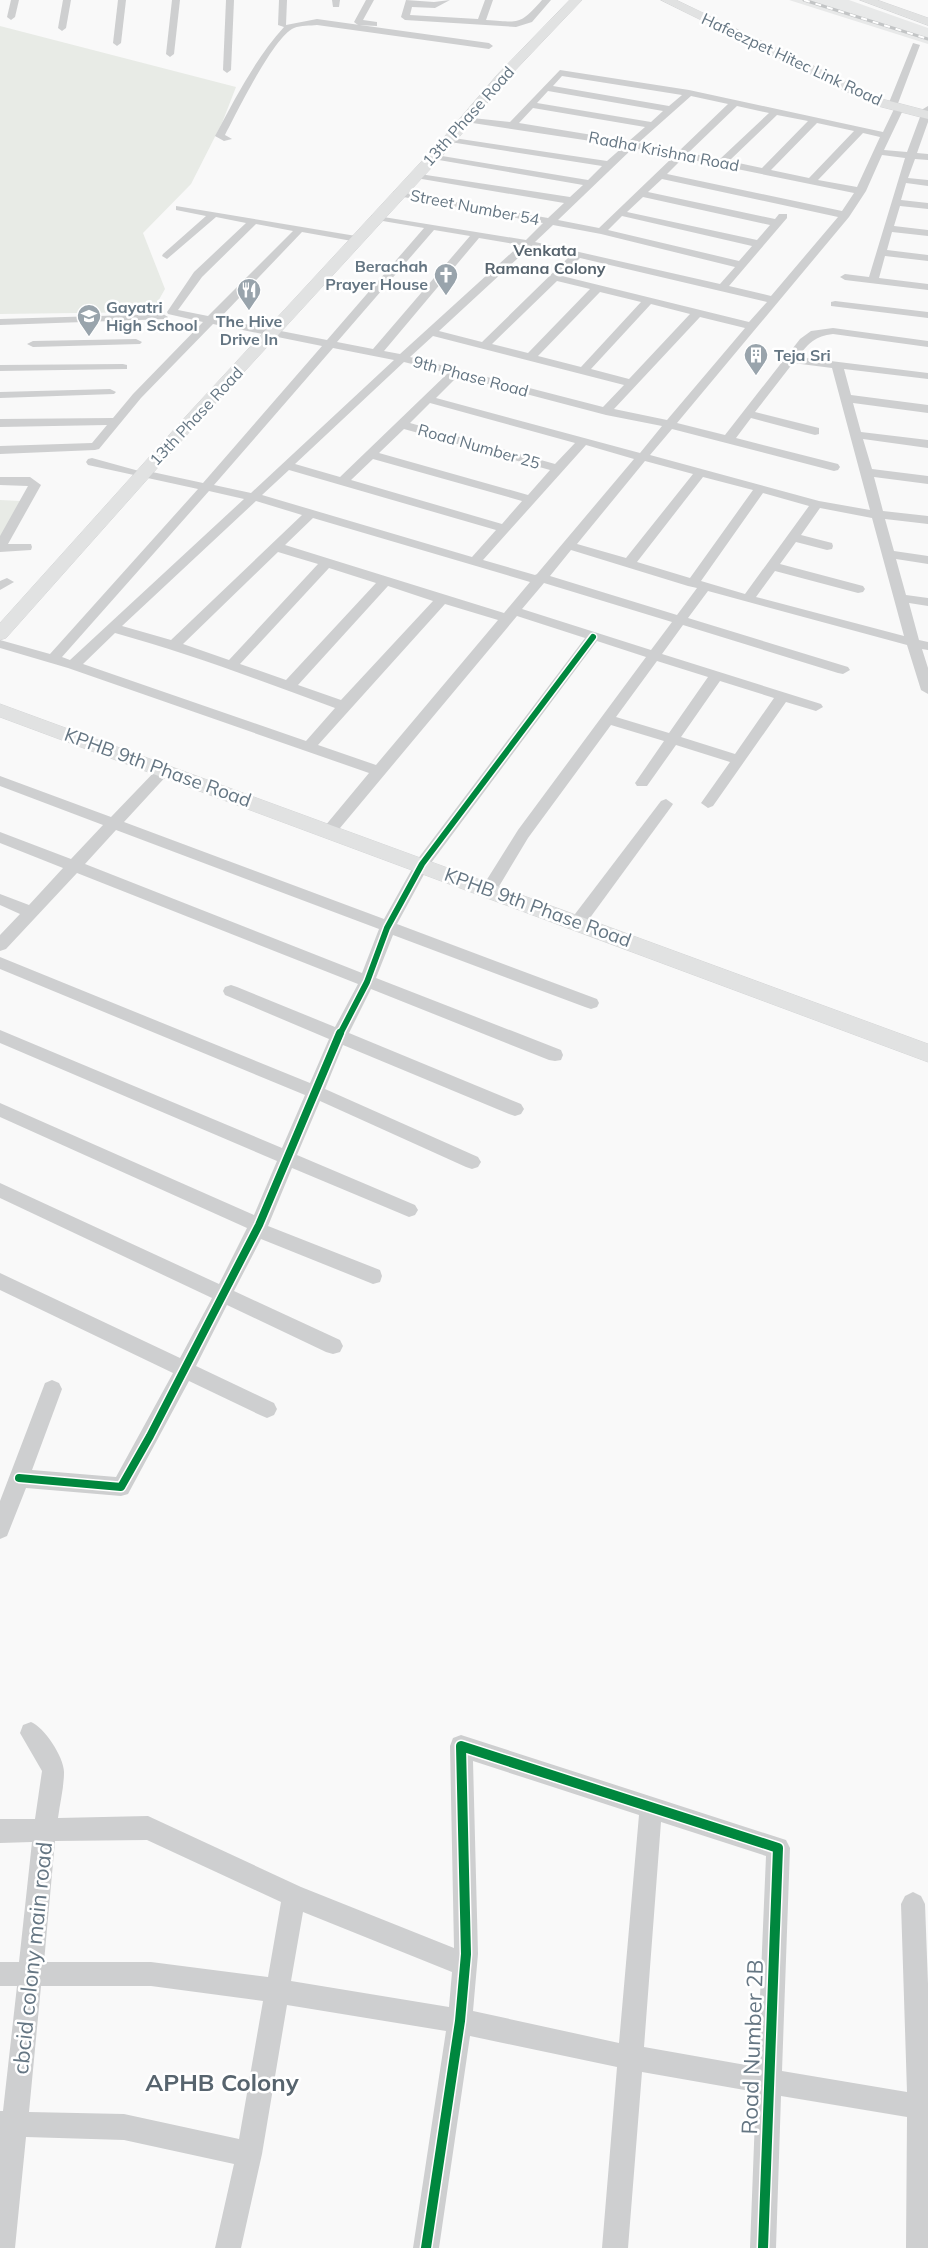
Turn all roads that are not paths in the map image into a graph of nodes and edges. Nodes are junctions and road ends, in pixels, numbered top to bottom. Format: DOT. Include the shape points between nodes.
graph roads {
  1 [pos="15,0"];
  2 [pos="67,0"];
  3 [pos="122,0"];
  4 [pos="176,0"];
  5 [pos="230,0"];
  6 [pos="283,0"];
  7 [pos="370,0"];
  8 [pos="446,0"];
  9 [pos="489,0"];
  10 [pos="536,0"];
  11 [pos="547,0"];
  12 [pos="562,0"];
  13 [pos="576,0"];
  14 [pos="667,0"];
  15 [pos="679,0"];
  16 [pos="866,0"];
  17 [pos="879,0"];
  18 [pos="409,1"];
  19 [pos="12,17"];
  20 [pos="928,17"];
  21 [pos="397,21"];
  22 [pos="481,22"];
  23 [pos="928,22"];
  24 [pos="507,23"];
  25 [pos="282,25"];
  26 [pos="62,28"];
  27 [pos="117,43"];
  28 [pos="916,45"];
  29 [pos="489,46"];
  30 [pos="170,54"];
  31 [pos="228,70"];
  32 [pos="546,88"];
  33 [pos="689,93"];
  34 [pos="735,103"];
  35 [pos="531,105"];
  36 [pos="894,105"];
  37 [pos="669,109"];
  38 [pos="775,112"];
  39 [pos="927,112"];
  40 [pos="466,119"];
  41 [pos="815,120"];
  42 [pos="513,124"];
  43 [pos="653,125"];
  44 [pos="861,130"];
  45 [pos="885,135"];
  46 [pos="227,139"];
  47 [pos="450,139"];
  48 [pos="632,143"];
  49 [pos="878,152"];
  50 [pos="680,153"];
  51 [pos="433,156"];
  52 [pos="910,156"];
  53 [pos="928,157"];
  54 [pos="724,162"];
  55 [pos="610,165"];
  56 [pos="765,171"];
  57 [pos="659,175"];
  58 [pos="902,180"];
  59 [pos="811,182"];
  60 [pos="590,183"];
  61 [pos="928,183"];
  62 [pos="405,184"];
  63 [pos="861,191"];
  64 [pos="640,193"];
  65 [pos="573,202"];
  66 [pos="895,202"];
  67 [pos="793,204"];
  68 [pos="928,206"];
  69 [pos="180,208"];
  70 [pos="620,212"];
  71 [pos="214,214"];
  72 [pos="845,215"];
  73 [pos="376,217"];
  74 [pos="254,221"];
  75 [pos="551,222"];
  76 [pos="776,223"];
  77 [pos="432,226"];
  78 [pos="888,228"];
  79 [pos="300,229"];
  80 [pos="601,231"];
  81 [pos="928,233"];
  82 [pos="478,234"];
  83 [pos="352,238"];
  84 [pos="528,244"];
  85 [pos="758,244"];
  86 [pos="880,252"];
  87 [pos="577,255"];
  88 [pos="167,256"];
  89 [pos="928,258"];
  90 [pos="741,265"];
  91 [pos="554,277"];
  92 [pos="844,277"];
  93 [pos="873,280"];
  94 [pos="928,287"];
  95 [pos="597,288"];
  96 [pos="722,288"];
  97 [pos="774,300"];
  98 [pos="648,301"];
  99 [pos="835,304"];
  100 [pos="697,314"];
  101 [pos="928,315"];
  102 [pos="163,317"];
  103 [pos="0,322"];
  104 [pos="38,322"];
  105 [pos="210,322"];
  106 [pos="275,326"];
  107 [pos="751,326"];
  108 [pos="431,332"];
  109 [pos="136,342"];
  110 [pos="330,343"];
  111 [pos="33,344"];
  112 [pos="928,344"];
  113 [pos="484,346"];
  114 [pos="376,353"];
  115 [pos="402,358"];
  116 [pos="530,358"];
  117 [pos="790,359"];
  118 [pos="837,364"];
  119 [pos="122,366"];
  120 [pos="0,368"];
  121 [pos="26,368"];
  122 [pos="583,371"];
  123 [pos="456,372"];
  124 [pos="928,376"];
  125 [pos="632,383"];
  126 [pos="110,392"];
  127 [pos="0,395"];
  128 [pos="845,398"];
  129 [pos="427,399"];
  130 [pos="928,409"];
  131 [pos="606,411"];
  132 [pos="748,414"];
  133 [pos="115,421"];
  134 [pos="0,423"];
  135 [pos="400,424"];
  136 [pos="668,424"];
  137 [pos="815,431"];
  138 [pos="858,435"];
  139 [pos="728,440"];
  140 [pos="583,441"];
  141 [pos="928,444"];
  142 [pos="0,450"];
  143 [pos="370,454"];
  144 [pos="640,458"];
  145 [pos="92,462"];
  146 [pos="288,466"];
  147 [pos="834,467"];
  148 [pos="558,469"];
  149 [pos="867,472"];
  150 [pos="138,473"];
  151 [pos="700,473"];
  152 [pos="928,480"];
  153 [pos="0,481"];
  154 [pos="342,482"];
  155 [pos="207,486"];
  156 [pos="760,489"];
  157 [pos="120,493"];
  158 [pos="254,497"];
  159 [pos="530,499"];
  160 [pos="817,504"];
  161 [pos="311,514"];
  162 [pos="879,514"];
  163 [pos="928,520"];
  164 [pos="503,528"];
  165 [pos="792,537"];
  166 [pos="567,544"];
  167 [pos="827,546"];
  168 [pos="277,547"];
  169 [pos="0,548"];
  170 [pos="26,548"];
  171 [pos="889,554"];
  172 [pos="928,560"];
  173 [pos="327,562"];
  174 [pos="474,562"];
  175 [pos="629,563"];
  176 [pos="771,566"];
  177 [pos="539,578"];
  178 [pos="385,581"];
  179 [pos="699,584"];
  180 [pos="858,589"];
  181 [pos="902,598"];
  182 [pos="442,599"];
  183 [pos="748,599"];
  184 [pos="928,602"];
  185 [pos="509,614"];
  186 [pos="0,620"];
  187 [pos="680,620"];
  188 [pos="113,628"];
  189 [pos="0,634"];
  190 [pos="593,637"];
  191 [pos="0,644"];
  192 [pos="913,644"];
  193 [pos="174,645"];
  194 [pos="928,646"];
  195 [pos="653,656"];
  196 [pos="54,658"];
  197 [pos="73,665"];
  198 [pos="230,667"];
  199 [pos="843,670"];
  200 [pos="716,676"];
  201 [pos="288,687"];
  202 [pos="928,690"];
  203 [pos="783,696"];
  204 [pos="344,706"];
  205 [pos="816,707"];
  206 [pos="2,708"];
  207 [pos="608,719"];
  208 [pos="671,739"];
  209 [pos="308,748"];
  210 [pos="737,759"];
  211 [pos="165,769"];
  212 [pos="377,772"];
  213 [pos="0,781"];
  214 [pos="642,783"];
  215 [pos="708,803"];
  216 [pos="666,804"];
  217 [pos="114,823"];
  218 [pos="330,830"];
  219 [pos="0,836"];
  220 [pos="422,864"];
  221 [pos="74,866"];
  222 [pos="489,889"];
  223 [pos="0,899"];
  224 [pos="31,912"];
  225 [pos="578,922"];
  226 [pos="387,928"];
  227 [pos="0,945"];
  228 [pos="0,963"];
  229 [pos="366,982"];
  230 [pos="231,991"];
  231 [pos="591,1003"];
  232 [pos="0,1036"];
  233 [pos="338,1037"];
  234 [pos="928,1053"];
  235 [pos="554,1055"];
  236 [pos="316,1092"];
  237 [pos="515,1109"];
  238 [pos="0,1110"];
  239 [pos="287,1156"];
  240 [pos="472,1162"];
  241 [pos="0,1190"];
  242 [pos="409,1210"];
  243 [pos="258,1227"];
  244 [pos="373,1276"];
  245 [pos="0,1281"];
  246 [pos="222,1293"];
  247 [pos="333,1346"];
  248 [pos="185,1368"];
  249 [pos="52,1389"];
  250 [pos="267,1409"];
  251 [pos="19,1478"];
  252 [pos="0,1529"];
  253 [pos="32,1733"];
  254 [pos="651,1808"];
  255 [pos="44,1830"];
  256 [pos="0,1831"];
  257 [pos="294,1896"];
  258 [pos="914,1904"];
  259 [pos="464,1965"];
  260 [pos="30,1973"];
  261 [pos="0,1974"];
  262 [pos="279,1990"];
  263 [pos="460,2021"];
  264 [pos="632,2058"];
  265 [pos="768,2082"];
  266 [pos="924,2108"];
  267 [pos="7,2124"];
  268 [pos="249,2154"];
  269 [pos="2,2248"];
  270 [pos="228,2248"];
  271 [pos="426,2248"];
  272 [pos="615,2248"];
  273 [pos="762,2248"];
  274 [pos="919,2248"];
  1 -- 19 [label="street"];
  2 -- 26 [label="street"];
  3 -- 27 [label="street"];
  4 -- 30 [label="street"];
  5 -- 31 [label="street"];
  6 -- 25 [label="street"];
  7 -- 21 [label="street" via="359,23"];
  8 -- 18 [label="street" via="435,4"];
  9 -- 22 [label="street"];
  10 -- 24 [label="street" via="526,19"];
  11 -- 24 [label="street" via="529,20 520,24"];
  12 -- 62 [label="street, 13th Phase Road"];
  13 -- 40 [label="street, 13th Phase Road" via="500,78"];
  14 -- 36 [label="street, Hafeezpet Hitec Link Road" via="878,102"];
  15 -- 36 [label="street, Hafeezpet Hitec Link Road" via="888,98"];
  16 -- 23 [label="street"];
  17 -- 20 [label="street"];
  18 -- 21 [label="street"];
  21 -- 22 [label="street"];
  22 -- 24 [label="street"];
  28 -- 36 [label="street"];
  29 -- 46 [label="street" via="317,22 290,26 270,48 239,99 220,136"];
  32 -- 33 [label="street" via="560,73"];
  32 -- 35 [label="street"];
  32 -- 37 [label="street"];
  33 -- 34 [label="street"];
  33 -- 37 [label="street"];
  34 -- 38 [label="street"];
  34 -- 50 [label="street"];
  35 -- 42 [label="street"];
  35 -- 43 [label="street"];
  36 -- 39 [label="street, Hafeezpet Hitec Link Road"];
  36 -- 45 [label="street"];
  37 -- 43 [label="street"];
  38 -- 41 [label="street"];
  38 -- 54 [label="street"];
  39 -- 52 [label="street"];
  40 -- 42 [label="street, Radha Krishna Road"];
  40 -- 47 [label="street, 13th Phase Road"];
  41 -- 44 [label="street"];
  41 -- 56 [label="street"];
  42 -- 48 [label="street, Radha Krishna Road"];
  43 -- 48 [label="street"];
  44 -- 45 [label="street"];
  44 -- 59 [label="street"];
  45 -- 49 [label="street"];
  47 -- 51 [label="street, 13th Phase Road"];
  47 -- 55 [label="street"];
  48 -- 50 [label="street, Radha Krishna Road"];
  48 -- 55 [label="street"];
  49 -- 52 [label="street"];
  49 -- 63 [label="street"];
  50 -- 54 [label="street, Radha Krishna Road"];
  50 -- 57 [label="street"];
  51 -- 60 [label="street"];
  51 -- 62 [label="street, 13th Phase Road"];
  52 -- 53 [label="street"];
  52 -- 58 [label="street"];
  54 -- 56 [label="street, Radha Krishna Road"];
  55 -- 60 [label="street"];
  56 -- 59 [label="street, Radha Krishna Road"];
  57 -- 64 [label="street"];
  57 -- 67 [label="street"];
  58 -- 61 [label="street"];
  58 -- 66 [label="street"];
  59 -- 63 [label="street, Radha Krishna Road"];
  60 -- 65 [label="street"];
  62 -- 65 [label="street"];
  62 -- 73 [label="street, 13th Phase Road"];
  62 -- 75 [label="street, Street Number 54"];
  62 -- 83 [label="street, 13th Phase Road"];
  63 -- 72 [label="street"];
  64 -- 70 [label="street"];
  64 -- 76 [label="street"];
  65 -- 75 [label="street"];
  66 -- 68 [label="street"];
  66 -- 78 [label="street"];
  67 -- 72 [label="street"];
  67 -- 76 [label="street"];
  69 -- 71 [label="street"];
  70 -- 80 [label="street"];
  70 -- 85 [label="street"];
  71 -- 74 [label="street"];
  71 -- 88 [label="street"];
  72 -- 97 [label="street"];
  73 -- 77 [label="street"];
  73 -- 106 [label="street, 13th Phase Road"];
  74 -- 79 [label="street"];
  74 -- 105 [label="street, 9th Phase Road" via="179,296 172,312"];
  75 -- 80 [label="street, Street Number 54"];
  75 -- 84 [label="street"];
  76 -- 85 [label="street"];
  77 -- 82 [label="street"];
  77 -- 110 [label="street"];
  78 -- 81 [label="street"];
  78 -- 86 [label="street"];
  79 -- 83 [label="street"];
  79 -- 105 [label="street"];
  80 -- 90 [label="street, Street Number 54"];
  82 -- 84 [label="street"];
  82 -- 114 [label="street"];
  83 -- 106 [label="street, 13th Phase Road"];
  84 -- 87 [label="street"];
  84 -- 108 [label="street"];
  85 -- 90 [label="street"];
  86 -- 89 [label="street"];
  86 -- 93 [label="street"];
  87 -- 91 [label="street"];
  87 -- 96 [label="street"];
  90 -- 96 [label="street"];
  91 -- 95 [label="street"];
  91 -- 113 [label="street"];
  92 -- 93 [label="street"];
  93 -- 94 [label="street"];
  95 -- 98 [label="street"];
  95 -- 116 [label="street"];
  96 -- 97 [label="street"];
  97 -- 107 [label="street"];
  98 -- 100 [label="street"];
  98 -- 122 [label="street"];
  99 -- 101 [label="street"];
  100 -- 107 [label="street"];
  100 -- 125 [label="street"];
  102 -- 104 [label="street"];
  103 -- 104 [label="street"];
  104 -- 111 [label="street"];
  105 -- 106 [label="street, 9th Phase Road"];
  105 -- 133 [label="street"];
  106 -- 110 [label="street, 9th Phase Road"];
  106 -- 150 [label="street, 13th Phase Road"];
  107 -- 136 [label="street"];
  108 -- 113 [label="street"];
  108 -- 115 [label="street"];
  109 -- 111 [label="street"];
  110 -- 114 [label="street, 9th Phase Road"];
  110 -- 155 [label="street"];
  111 -- 121 [label="street"];
  112 -- 117 [label="street" via="823,331 811,335"];
  113 -- 116 [label="street"];
  114 -- 115 [label="street, 9th Phase Road"];
  115 -- 123 [label="street, 9th Phase Road"];
  115 -- 146 [label="street"];
  116 -- 122 [label="street"];
  117 -- 118 [label="street"];
  117 -- 132 [label="street"];
  118 -- 124 [label="street"];
  118 -- 128 [label="street"];
  119 -- 121 [label="street"];
  120 -- 121 [label="street"];
  122 -- 125 [label="street"];
  123 -- 129 [label="street"];
  123 -- 131 [label="street, 9th Phase Road"];
  125 -- 131 [label="street"];
  126 -- 127 [label="street"];
  128 -- 130 [label="street"];
  128 -- 138 [label="street"];
  129 -- 135 [label="street"];
  129 -- 140 [label="street"];
  131 -- 136 [label="street, 9th Phase Road"];
  132 -- 137 [label="street"];
  132 -- 139 [label="street"];
  133 -- 134 [label="street"];
  133 -- 142 [label="street" via="96,446"];
  135 -- 143 [label="street"];
  135 -- 148 [label="street, Road Number 25"];
  136 -- 139 [label="street, 9th Phase Road"];
  136 -- 144 [label="street"];
  138 -- 141 [label="street"];
  138 -- 149 [label="street"];
  139 -- 147 [label="street, 9th Phase Road"];
  140 -- 144 [label="street"];
  140 -- 148 [label="street"];
  143 -- 154 [label="street"];
  143 -- 159 [label="street"];
  144 -- 151 [label="street"];
  144 -- 166 [label="street"];
  145 -- 150 [label="street"];
  146 -- 154 [label="street"];
  146 -- 158 [label="street"];
  148 -- 159 [label="street"];
  149 -- 152 [label="street"];
  149 -- 162 [label="street"];
  150 -- 155 [label="street"];
  150 -- 157 [label="street, 13th Phase Road"];
  151 -- 156 [label="street"];
  151 -- 175 [label="street"];
  153 -- 169 [label="street" via="30,480 35,485"];
  154 -- 164 [label="street"];
  155 -- 158 [label="street"];
  155 -- 196 [label="street"];
  156 -- 160 [label="street"];
  156 -- 179 [label="street"];
  157 -- 186 [label="street, 13th Phase Road"];
  157 -- 189 [label="street, 13th Phase Road"];
  158 -- 161 [label="street"];
  158 -- 188 [label="street"];
  159 -- 164 [label="street"];
  160 -- 162 [label="street"];
  160 -- 165 [label="street"];
  161 -- 168 [label="street"];
  161 -- 174 [label="street"];
  162 -- 163 [label="street"];
  162 -- 171 [label="street"];
  164 -- 174 [label="street"];
  165 -- 167 [label="street"];
  165 -- 176 [label="street"];
  166 -- 175 [label="street"];
  166 -- 177 [label="street"];
  168 -- 173 [label="street"];
  168 -- 193 [label="street"];
  169 -- 170 [label="street"];
  171 -- 172 [label="street"];
  171 -- 181 [label="street"];
  173 -- 178 [label="street"];
  173 -- 198 [label="street"];
  174 -- 177 [label="street"];
  175 -- 179 [label="street"];
  176 -- 180 [label="street"];
  176 -- 183 [label="street"];
  177 -- 185 [label="street"];
  177 -- 187 [label="street"];
  178 -- 182 [label="street"];
  178 -- 201 [label="street"];
  179 -- 183 [label="street"];
  179 -- 187 [label="street"];
  181 -- 184 [label="street"];
  181 -- 192 [label="street"];
  182 -- 185 [label="street"];
  182 -- 204 [label="street"];
  183 -- 192 [label="street"];
  185 -- 190 [label="street"];
  185 -- 212 [label="street"];
  187 -- 195 [label="street"];
  187 -- 199 [label="street"];
  188 -- 193 [label="street"];
  188 -- 197 [label="street"];
  190 -- 195 [label="street"];
  190 -- 220 [label="street"];
  191 -- 196 [label="street"];
  192 -- 194 [label="street"];
  192 -- 202 [label="street"];
  193 -- 198 [label="street"];
  195 -- 200 [label="street"];
  195 -- 207 [label="street"];
  196 -- 197 [label="street"];
  197 -- 209 [label="street"];
  198 -- 201 [label="street"];
  200 -- 203 [label="street"];
  200 -- 208 [label="street"];
  201 -- 204 [label="street"];
  203 -- 205 [label="street"];
  203 -- 210 [label="street"];
  204 -- 209 [label="street"];
  206 -- 211 [label="street, KPHB 9th Phase Road"];
  207 -- 208 [label="street"];
  207 -- 222 [label="street" via="523,834"];
  208 -- 210 [label="street"];
  208 -- 214 [label="street"];
  209 -- 212 [label="street"];
  210 -- 215 [label="street"];
  211 -- 217 [label="street"];
  211 -- 218 [label="street, KPHB 9th Phase Road"];
  212 -- 218 [label="street"];
  213 -- 217 [label="street"];
  216 -- 225 [label="street"];
  217 -- 221 [label="street"];
  217 -- 226 [label="street"];
  218 -- 220 [label="street, KPHB 9th Phase Road"];
  219 -- 221 [label="street"];
  220 -- 222 [label="street, KPHB 9th Phase Road"];
  220 -- 226 [label="street"];
  221 -- 224 [label="street"];
  221 -- 229 [label="street"];
  222 -- 225 [label="street, KPHB 9th Phase Road"];
  223 -- 224 [label="street"];
  224 -- 227 [label="street"];
  225 -- 234 [label="street, KPHB 9th Phase Road"];
  226 -- 229 [label="street"];
  226 -- 231 [label="street"];
  228 -- 236 [label="street"];
  229 -- 233 [label="street"];
  229 -- 235 [label="street"];
  230 -- 233 [label="street"];
  232 -- 239 [label="street"];
  233 -- 236 [label="street"];
  233 -- 237 [label="street"];
  236 -- 239 [label="street"];
  236 -- 240 [label="street"];
  238 -- 243 [label="street"];
  239 -- 242 [label="street"];
  239 -- 243 [label="street"];
  241 -- 246 [label="street"];
  243 -- 244 [label="street"];
  243 -- 246 [label="street"];
  245 -- 248 [label="street"];
  246 -- 247 [label="street"];
  246 -- 248 [label="street"];
  248 -- 250 [label="street"];
  248 -- 251 [label="street" via="121,1487"];
  249 -- 251 [label="street"];
  251 -- 252 [label="street"];
  253 -- 255 [label="street, cbcid colony main road" via="53,1770"];
  254 -- 259 [label="street" via="461,1746"];
  254 -- 264 [label="street"];
  254 -- 265 [label="street, Road Number 2B" via="778,1848"];
  255 -- 256 [label="street"];
  255 -- 257 [label="street" via="148,1828"];
  255 -- 260 [label="street, cbcid colony main road"];
  257 -- 259 [label="street"];
  257 -- 262 [label="street"];
  258 -- 266 [label="street"];
  259 -- 263 [label="street"];
  260 -- 261 [label="street"];
  260 -- 262 [label="street" via="151,1974"];
  260 -- 267 [label="street, cbcid colony main road"];
  262 -- 263 [label="street"];
  262 -- 268 [label="street"];
  263 -- 264 [label="street"];
  263 -- 271 [label="street"];
  264 -- 265 [label="street"];
  264 -- 272 [label="street"];
  265 -- 266 [label="street"];
  265 -- 273 [label="street, Road Number 2B"];
  266 -- 274 [label="street"];
  267 -- 268 [label="street" via="124,2127"];
  267 -- 269 [label="street, cbcid colony main road"];
  268 -- 270 [label="street"];
}
